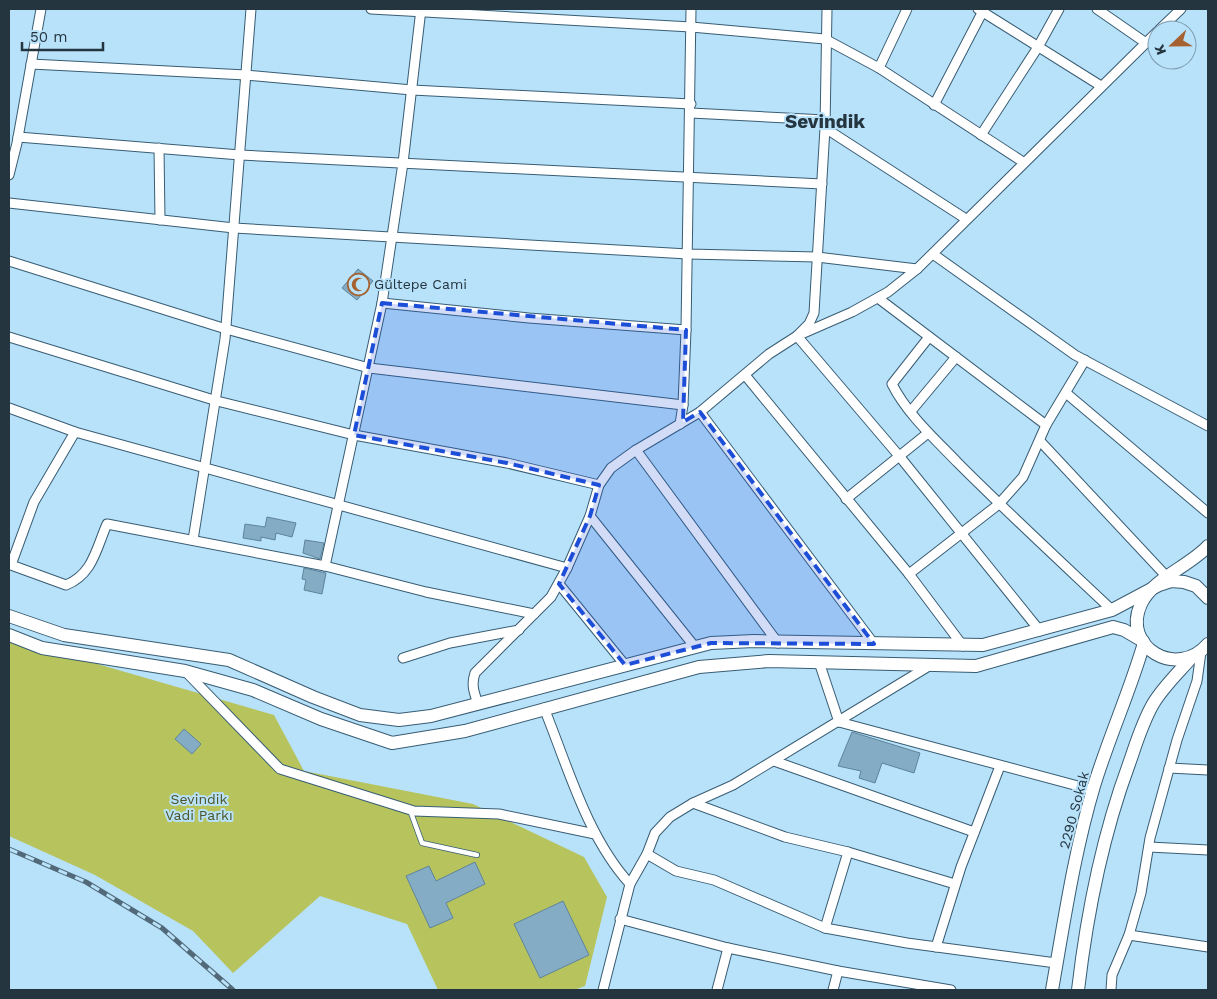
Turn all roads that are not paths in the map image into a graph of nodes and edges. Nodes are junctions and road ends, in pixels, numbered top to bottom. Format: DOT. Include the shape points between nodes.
graph roads {
  1 [pos="42,9"];
  2 [pos="251,9"];
  3 [pos="371,9"];
  4 [pos="691,9"];
  5 [pos="827,9"];
  6 [pos="907,9"];
  7 [pos="1059,9"];
  8 [pos="1097,9"];
  9 [pos="1181,9"];
  10 [pos="420,10"];
  11 [pos="981,10"];
  12 [pos="1170,20"];
  13 [pos="691,26"];
  14 [pos="825,40"];
  15 [pos="1146,43"];
  16 [pos="1038,47"];
  17 [pos="31,64"];
  18 [pos="880,68"];
  19 [pos="246,75"];
  20 [pos="1101,86"];
  21 [pos="412,90"];
  22 [pos="934,105"];
  23 [pos="690,108"];
  24 [pos="825,124"];
  25 [pos="981,135"];
  26 [pos="15,141"];
  27 [pos="159,148"];
  28 [pos="240,155"];
  29 [pos="1023,162"];
  30 [pos="402,163"];
  31 [pos="9,175"];
  32 [pos="690,178"];
  33 [pos="822,184"];
  34 [pos="9,203"];
  35 [pos="966,218"];
  36 [pos="160,220"];
  37 [pos="234,228"];
  38 [pos="391,237"];
  39 [pos="688,254"];
  40 [pos="933,254"];
  41 [pos="817,256"];
  42 [pos="9,261"];
  43 [pos="917,269"];
  44 [pos="878,298"];
  45 [pos="382,303"];
  46 [pos="226,329"];
  47 [pos="686,330"];
  48 [pos="797,336"];
  49 [pos="9,337"];
  50 [pos="929,337"];
  51 [pos="956,357"];
  52 [pos="1085,360"];
  53 [pos="369,368"];
  54 [pos="745,375"];
  55 [pos="1066,393"];
  56 [pos="217,400"];
  57 [pos="683,405"];
  58 [pos="9,408"];
  59 [pos="911,411"];
  60 [pos="700,412"];
  61 [pos="680,424"];
  62 [pos="1046,425"];
  63 [pos="1208,426"];
  64 [pos="75,432"];
  65 [pos="928,432"];
  66 [pos="354,435"];
  67 [pos="1040,442"];
  68 [pos="636,450"];
  69 [pos="900,457"];
  70 [pos="205,469"];
  71 [pos="598,485"];
  72 [pos="846,499"];
  73 [pos="999,504"];
  74 [pos="337,505"];
  75 [pos="1208,513"];
  76 [pos="590,516"];
  77 [pos="962,533"];
  78 [pos="193,540"];
  79 [pos="1208,546"];
  80 [pos="325,566"];
  81 [pos="568,568"];
  82 [pos="909,574"];
  83 [pos="1168,577"];
  84 [pos="559,584"];
  85 [pos="1154,589"];
  86 [pos="1208,598"];
  87 [pos="1112,610"];
  88 [pos="534,614"];
  89 [pos="9,616"];
  90 [pos="519,630"];
  91 [pos="1040,631"];
  92 [pos="9,634"];
  93 [pos="1144,642"];
  94 [pos="778,643"];
  95 [pos="874,644"];
  96 [pos="963,646"];
  97 [pos="695,648"];
  98 [pos="1203,651"];
  99 [pos="403,658"];
  100 [pos="819,662"];
  101 [pos="625,665"];
  102 [pos="929,666"];
  103 [pos="185,671"];
  104 [pos="478,704"];
  105 [pos="544,708"];
  106 [pos="839,722"];
  107 [pos="774,761"];
  108 [pos="1000,766"];
  109 [pos="1169,768"];
  110 [pos="1208,770"];
  111 [pos="1093,790"];
  112 [pos="693,802"];
  113 [pos="410,810"];
  114 [pos="974,832"];
  115 [pos="595,834"];
  116 [pos="1149,847"];
  117 [pos="1208,850"];
  118 [pos="848,852"];
  119 [pos="647,854"];
  120 [pos="477,855"];
  121 [pos="630,884"];
  122 [pos="955,884"];
  123 [pos="620,919"];
  124 [pos="825,928"];
  125 [pos="1129,935"];
  126 [pos="936,947"];
  127 [pos="1208,947"];
  128 [pos="728,948"];
  129 [pos="1056,964"];
  130 [pos="838,971"];
  131 [pos="603,990"];
  132 [pos="717,990"];
  133 [pos="833,990"];
  134 [pos="941,990"];
  135 [pos="951,990"];
  136 [pos="1052,990"];
  137 [pos="1078,990"];
  138 [pos="1111,990"];
  1 -- 17 [label="street"];
  2 -- 19 [label="street"];
  3 -- 10 [label="street"];
  4 -- 13 [label="street"];
  5 -- 14 [label="street"];
  6 -- 18 [label="street"];
  7 -- 16 [label="street"];
  8 -- 15 [label="street"];
  9 -- 12 [label="street"];
  10 -- 13 [label="street"];
  10 -- 21 [label="street"];
  11 -- 16 [label="street"];
  11 -- 22 [label="street"];
  13 -- 14 [label="street"];
  13 -- 23 [label="street"];
  14 -- 18 [label="street"];
  14 -- 24 [label="street"];
  15 -- 20 [label="street"];
  16 -- 20 [label="street"];
  16 -- 25 [label="street"];
  17 -- 19 [label="street"];
  17 -- 26 [label="street"];
  18 -- 22 [label="street"];
  19 -- 21 [label="street"];
  19 -- 28 [label="street"];
  20 -- 29 [label="street"];
  21 -- 23 [label="street"];
  21 -- 30 [label="street"];
  22 -- 25 [label="street"];
  23 -- 24 [label="street"];
  23 -- 32 [label="street"];
  24 -- 33 [label="street"];
  24 -- 35 [label="street"];
  25 -- 29 [label="street"];
  26 -- 27 [label="street"];
  26 -- 31 [label="street"];
  27 -- 28 [label="street"];
  27 -- 36 [label="street"];
  28 -- 30 [label="street"];
  28 -- 37 [label="street"];
  29 -- 35 [label="street"];
  30 -- 32 [label="street"];
  30 -- 38 [label="street"];
  32 -- 33 [label="street"];
  32 -- 39 [label="street"];
  33 -- 41 [label="street"];
  34 -- 36 [label="street"];
  35 -- 40 [label="street"];
  36 -- 37 [label="street"];
  37 -- 38 [label="street"];
  37 -- 46 [label="street"];
  38 -- 39 [label="street"];
  38 -- 45 [label="street"];
  39 -- 41 [label="street"];
  39 -- 47 [label="street"];
  40 -- 43 [label="street"];
  40 -- 52 [label="street"];
  41 -- 43 [label="street"];
  41 -- 48 [label="street" via="814,313"];
  42 -- 46 [label="street"];
  43 -- 44 [label="street"];
  44 -- 48 [label="street"];
  44 -- 50 [label="street"];
  45 -- 47 [label="street"];
  45 -- 53 [label="street"];
  46 -- 53 [label="street"];
  46 -- 56 [label="street"];
  47 -- 57 [label="street"];
  48 -- 54 [label="street" via="768,354"];
  48 -- 69 [label="street"];
  49 -- 56 [label="street"];
  50 -- 51 [label="street"];
  50 -- 59 [label="street" via="892,384"];
  51 -- 59 [label="street"];
  51 -- 62 [label="street"];
  52 -- 55 [label="street"];
  52 -- 63 [label="street"];
  53 -- 57 [label="street"];
  53 -- 66 [label="street"];
  54 -- 60 [label="street"];
  54 -- 72 [label="street"];
  55 -- 62 [label="street"];
  55 -- 75 [label="street"];
  56 -- 66 [label="street"];
  56 -- 70 [label="street"];
  57 -- 61 [label="street"];
  58 -- 64 [label="street"];
  59 -- 65 [label="street"];
  60 -- 61 [label="street"];
  60 -- 95 [label="street"];
  61 -- 68 [label="street"];
  62 -- 67 [label="street"];
  64 -- 70 [label="street"];
  64 -- 78 [label="street" via="34,502 11,565 66,585 79,580 87,572 107,524"];
  65 -- 69 [label="street"];
  65 -- 73 [label="street"];
  66 -- 71 [label="street" via="507,463"];
  66 -- 74 [label="street"];
  67 -- 73 [label="street" via="1024,477"];
  67 -- 83 [label="street"];
  68 -- 71 [label="street" via="611,468"];
  68 -- 94 [label="street"];
  69 -- 72 [label="street"];
  69 -- 77 [label="street"];
  70 -- 74 [label="street"];
  70 -- 78 [label="street"];
  71 -- 76 [label="street"];
  72 -- 82 [label="street"];
  73 -- 77 [label="street"];
  73 -- 87 [label="street"];
  74 -- 80 [label="street"];
  74 -- 81 [label="street"];
  76 -- 81 [label="street"];
  76 -- 97 [label="street"];
  77 -- 82 [label="street"];
  77 -- 91 [label="street"];
  78 -- 80 [label="street"];
  79 -- 83 [label="main road"];
  80 -- 88 [label="street" via="426,592"];
  81 -- 84 [label="street"];
  82 -- 96 [label="street"];
  83 -- 85 [label="main road"];
  84 -- 88 [label="street"];
  84 -- 101 [label="street"];
  85 -- 86 [label="main road" via="1171,582 1184,582 1196,586"];
  85 -- 87 [label="main road"];
  85 -- 93 [label="main road" via="1141,603 1138,615 1138,628"];
  87 -- 91 [label="main road"];
  88 -- 90 [label="street"];
  89 -- 104 [label="main road" via="64,634 230,660 360,715 399,720 432,716"];
  90 -- 99 [label="street" via="450,643"];
  90 -- 104 [label="street" via="476,673 472,681"];
  91 -- 96 [label="main road" via="983,645"];
  92 -- 103 [label="main road" via="35,646 60,652"];
  93 -- 98 [label="main road" via="1163,658 1176,660"];
  93 -- 102 [label="main road" via="1113,627 976,666"];
  93 -- 111 [label="main road, 2290 Sokak"];
  94 -- 95 [label="main road"];
  94 -- 97 [label="main road" via="711,644"];
  95 -- 96 [label="main road"];
  97 -- 101 [label="main road"];
  98 -- 109 [label="street" via="1197,681"];
  98 -- 137 [label="main road" via="1155,702 1145,720 1122,783 1102,856 1086,926"];
  100 -- 102 [label="main road"];
  100 -- 105 [label="main road" via="769,661 699,667"];
  100 -- 106 [label="street"];
  101 -- 104 [label="main road"];
  102 -- 106 [label="street"];
  103 -- 105 [label="main road" via="253,690 321,719 392,743 465,731"];
  103 -- 113 [label="street" via="280,769"];
  105 -- 115 [label="street"];
  106 -- 107 [label="street"];
  106 -- 108 [label="street"];
  107 -- 112 [label="street" via="733,785"];
  107 -- 114 [label="street"];
  108 -- 111 [label="street"];
  108 -- 114 [label="street"];
  109 -- 110 [label="street"];
  109 -- 116 [label="street"];
  111 -- 129 [label="main road, 2290 Sokak"];
  112 -- 118 [label="street" via="785,837"];
  112 -- 119 [label="street" via="670,816 655,833"];
  113 -- 115 [label="street" via="499,814"];
  113 -- 120 [label="lane" via="422,842"];
  114 -- 122 [label="street"];
  115 -- 121 [label="street" via="612,865"];
  116 -- 117 [label="street"];
  116 -- 125 [label="street"];
  118 -- 122 [label="street"];
  118 -- 124 [label="street"];
  119 -- 121 [label="street"];
  119 -- 124 [label="street" via="676,870 714,880"];
  121 -- 123 [label="street"];
  122 -- 126 [label="street"];
  123 -- 128 [label="street"];
  123 -- 131 [label="street"];
  124 -- 126 [label="street"];
  125 -- 127 [label="street"];
  125 -- 138 [label="street" via="1112,975"];
  126 -- 129 [label="street"];
  128 -- 130 [label="street"];
  128 -- 132 [label="street"];
  129 -- 136 [label="main road, 2290 Sokak"];
  130 -- 133 [label="street"];
  130 -- 134 [label="street"];
  134 -- 135 [label="street"];
}
